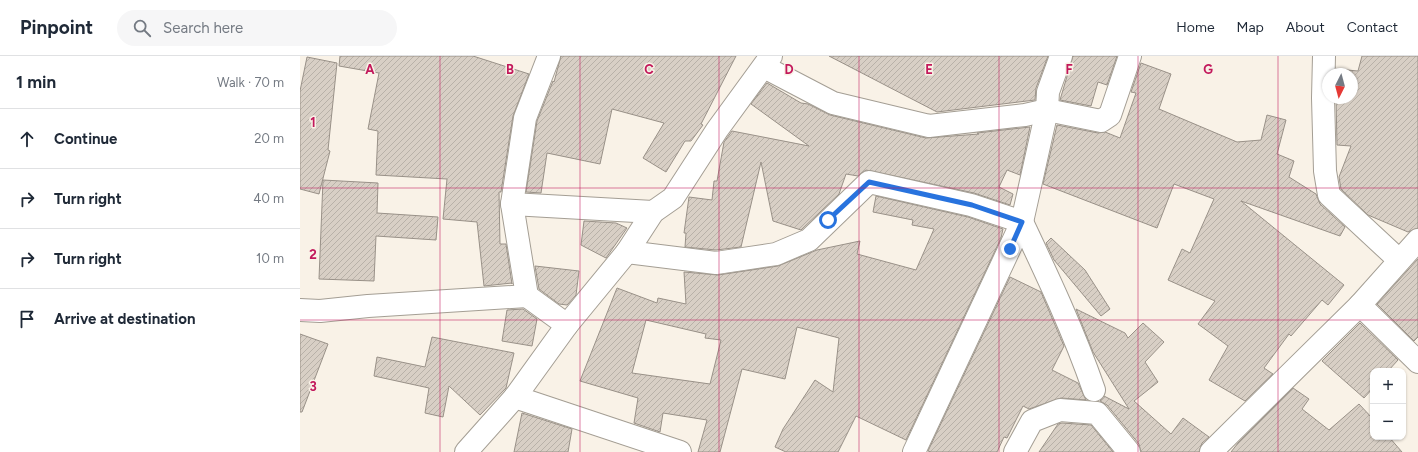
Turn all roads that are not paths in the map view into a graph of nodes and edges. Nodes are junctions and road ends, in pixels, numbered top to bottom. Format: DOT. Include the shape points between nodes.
graph roads {
  1 [pos="549,56"];
  2 [pos="1061,56"];
  3 [pos="1130,56"];
  4 [pos="1324,56"];
  5 [pos="768,62"];
  6 [pos="1047,110"];
  7 [pos="512,204"];
  8 [pos="653,212"];
  9 [pos="1022,222"];
  10 [pos="1418,240"];
  11 [pos="627,252"];
  12 [pos="1399,260"];
  13 [pos="527,296"];
  14 [pos="1360,305"];
  15 [pos="300,310"];
  16 [pos="567,325"];
  17 [pos="1418,362"];
  18 [pos="1094,390"];
  19 [pos="515,397"];
  20 [pos="466,452"];
  21 [pos="680,452"];
  22 [pos="914,452"];
  23 [pos="1015,452"];
  24 [pos="1129,452"];
  25 [pos="1211,452"];
  1 -- 7 [label="street" via="525,118"];
  2 -- 6 [label="street" via="1048,92"];
  3 -- 6 [label="street" via="1110,115 1101,121"];
  4 -- 12 [label="street" via="1325,171 1329,195"];
  5 -- 6 [label="street" via="833,103 929,126 1025,116"];
  5 -- 8 [label="street" via="717,130 673,198"];
  6 -- 9 [label="street"];
  7 -- 8 [label="street"];
  7 -- 13 [label="street"];
  8 -- 11 [label="street"];
  9 -- 11 [label="street" via="972,205 869,182 809,240 776,254 716,263"];
  9 -- 18 [label="street" via="1083,357"];
  9 -- 22 [label="street"];
  10 -- 12 [label="street"];
  11 -- 16 [label="street"];
  12 -- 14 [label="street"];
  13 -- 15 [label="street" via="320,311"];
  13 -- 16 [label="street"];
  14 -- 17 [label="street"];
  14 -- 25 [label="street"];
  16 -- 19 [label="street"];
  19 -- 20 [label="street"];
  19 -- 21 [label="street"];
  23 -- 24 [label="street" via="1032,421 1060,410 1097,413"];
}
